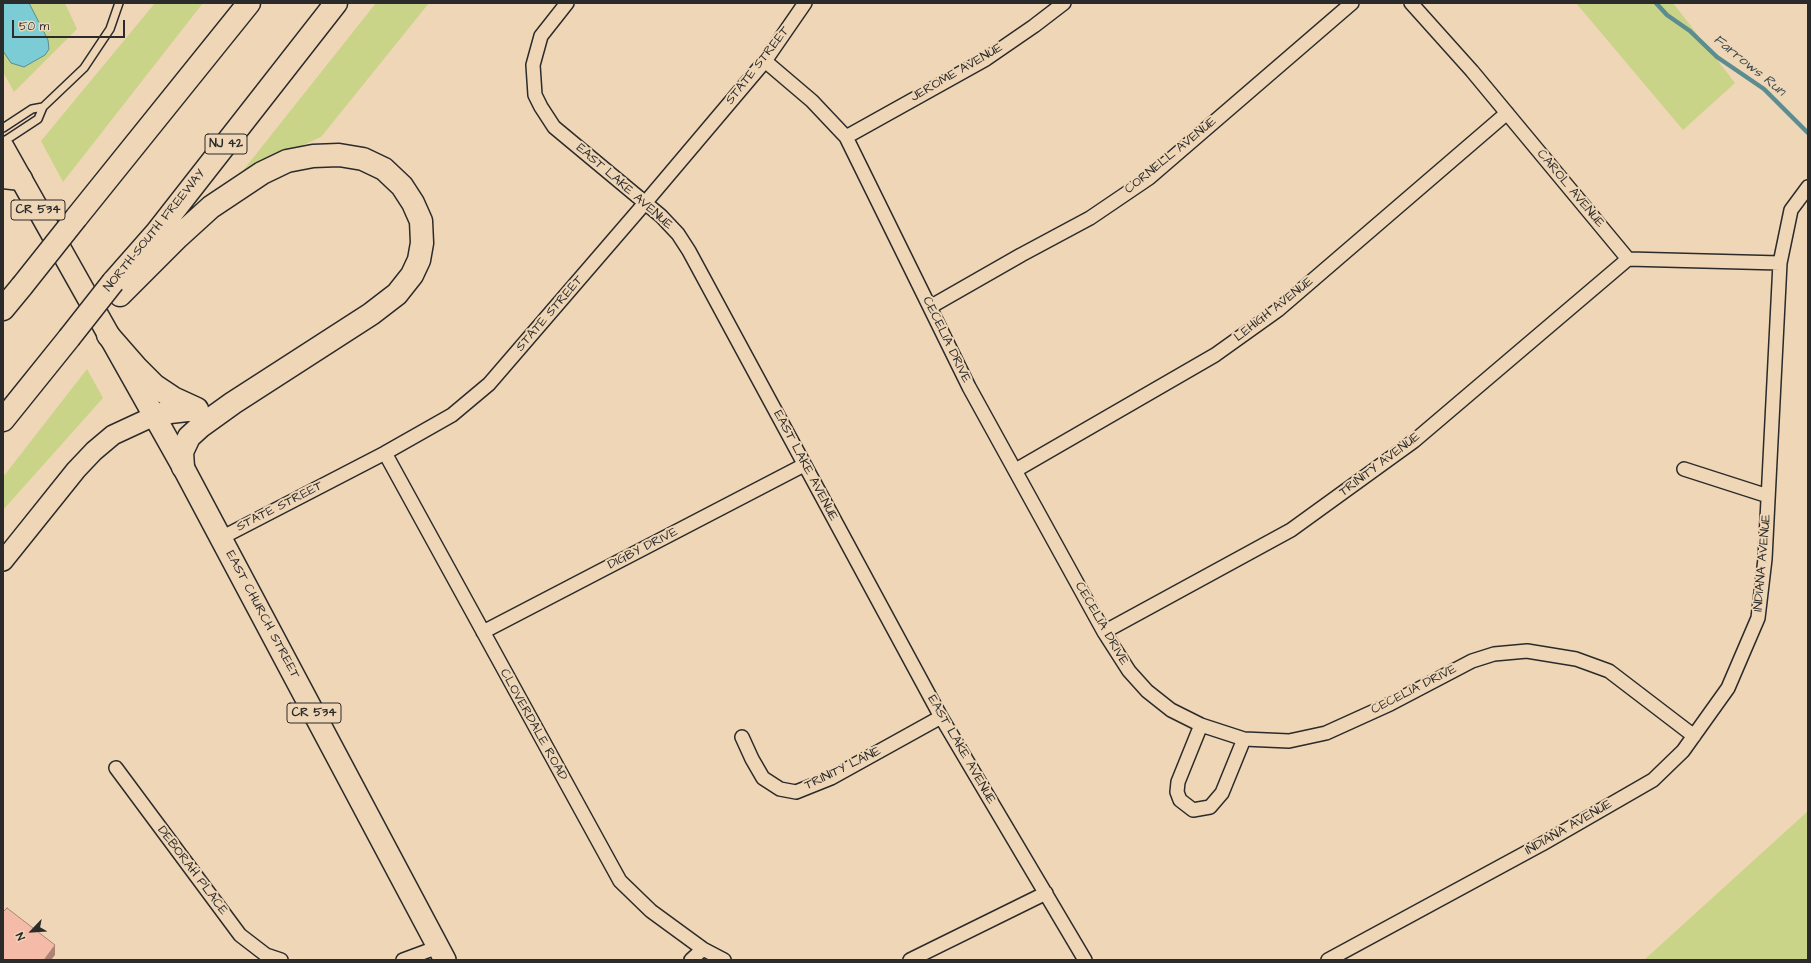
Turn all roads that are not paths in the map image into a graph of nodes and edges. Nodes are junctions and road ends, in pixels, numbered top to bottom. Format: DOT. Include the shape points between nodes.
graph roads {
  1 [pos="119,3"];
  2 [pos="249,3"];
  3 [pos="336,3"];
  4 [pos="567,3"];
  5 [pos="805,3"];
  6 [pos="1064,3"];
  7 [pos="1352,3"];
  8 [pos="1411,3"];
  9 [pos="765,61"];
  10 [pos="43,107"];
  11 [pos="1507,113"];
  12 [pos="3,128"];
  13 [pos="846,137"];
  14 [pos="3,142"];
  15 [pos="3,147"];
  16 [pos="12,178"];
  17 [pos="1808,186"];
  18 [pos="645,203"];
  19 [pos="1628,259"];
  20 [pos="1780,263"];
  21 [pos="117,289"];
  22 [pos="930,308"];
  23 [pos="3,309"];
  24 [pos="108,335"];
  25 [pos="233,403"];
  26 [pos="197,409"];
  27 [pos="154,416"];
  28 [pos="3,420"];
  29 [pos="386,452"];
  30 [pos="804,465"];
  31 [pos="182,467"];
  32 [pos="1684,469"];
  33 [pos="1016,470"];
  34 [pos="1768,496"];
  35 [pos="221,538"];
  36 [pos="3,562"];
  37 [pos="483,632"];
  38 [pos="1104,632"];
  39 [pos="941,717"];
  40 [pos="1201,725"];
  41 [pos="1694,736"];
  42 [pos="742,737"];
  43 [pos="1244,739"];
  44 [pos="116,768"];
  45 [pos="1046,893"];
  46 [pos="703,949"];
  47 [pos="442,954"];
  48 [pos="281,960"];
  49 [pos="403,960"];
  50 [pos="691,960"];
  51 [pos="724,960"];
  52 [pos="910,960"];
  53 [pos="1085,960"];
  54 [pos="1328,960"];
  1 -- 10 [label="lane" via="110,29 84,68"];
  2 -- 23 [label="highway, bridge"];
  3 -- 21 [label="highway, NORTH-SOUTH FREEWAY / NJ 42" via="157,232"];
  4 -- 18 [label="street, EAST LAKE AVENUE" via="541,36 533,65 535,95 554,127"];
  5 -- 9 [label="street, STATE STREET"];
  6 -- 13 [label="street, JEROME AVENUE" via="986,59"];
  7 -- 22 [label="street, CORNELL AVENUE" via="1148,178 1090,218"];
  8 -- 11 [label="street, CAROL AVENUE"];
  9 -- 13 [label="street, CECELIA DRIVE" via="812,101"];
  9 -- 18 [label="street, STATE STREET"];
  10 -- 12 [label="lane" via="32,108"];
  10 -- 14 [label="lane" via="38,119"];
  11 -- 19 [label="street, CAROL AVENUE"];
  11 -- 33 [label="street, LEHIGH AVENUE" via="1278,310 1208,359"];
  13 -- 22 [label="street, CECELIA DRIVE"];
  15 -- 16 [label="main road, CR 534"];
  16 -- 24 [label="main road, EAST CHURCH STREET / CR 534" via="73,272"];
  17 -- 20 [label="street, INDIANA AVENUE" via="1791,210"];
  18 -- 29 [label="street, STATE STREET" via="489,384 452,415"];
  18 -- 30 [label="street, EAST LAKE AVENUE" via="678,234 689,251"];
  19 -- 20 [label="street"];
  19 -- 38 [label="street, TRINITY AVENUE" via="1414,441 1291,530"];
  20 -- 34 [label="street, INDIANA AVENUE"];
  21 -- 25 [label="highway" via="211,208 262,173 287,161 333,155 363,159 384,169 402,186 421,221 422,243 419,260 412,275 397,294 371,314"];
  21 -- 28 [label="highway, NORTH-SOUTH FREEWAY / NJ 42, bridge" via="74,342 45,368"];
  22 -- 33 [label="street, CECELIA DRIVE" via="969,387"];
  24 -- 26 [label="highway" via="155,386"];
  24 -- 27 [label="main road, EAST CHURCH STREET / CR 534"];
  25 -- 26 [label="highway"];
  25 -- 31 [label="highway" via="189,437 182,452"];
  26 -- 27 [label="highway"];
  27 -- 31 [label="main road, EAST CHURCH STREET / CR 534"];
  27 -- 36 [label="main road" via="113,436 94,451"];
  29 -- 35 [label="street, STATE STREET"];
  29 -- 37 [label="street, CLOVERDALE ROAD"];
  30 -- 37 [label="street, DIGBY DRIVE"];
  30 -- 39 [label="street, EAST LAKE AVENUE"];
  31 -- 35 [label="main road, EAST CHURCH STREET / CR 534"];
  32 -- 34 [label="street"];
  33 -- 38 [label="street, CECELIA DRIVE"];
  34 -- 41 [label="street, INDIANA AVENUE" via="1765,559 1758,618 1728,688"];
  35 -- 47 [label="main road, EAST CHURCH STREET / CR 534"];
  37 -- 46 [label="street, CLOVERDALE ROAD" via="620,881 651,911"];
  38 -- 40 [label="street, CECELIA DRIVE" via="1129,671 1147,692 1170,710"];
  39 -- 42 [label="street, TRINITY LANE" via="831,778 796,792 780,789 763,778"];
  39 -- 45 [label="street, EAST LAKE AVENUE"];
  40 -- 43 [label="street, CECELIA DRIVE"];
  40 -- 43 [label="street" via="1178,782 1180,800 1193,810 1210,807 1222,794"];
  41 -- 43 [label="street, CECELIA DRIVE" via="1609,671 1576,659 1527,651 1494,654 1472,661 1390,704 1326,733 1289,741"];
  41 -- 54 [label="street, INDIANA AVENUE" via="1683,751 1653,780 1542,844"];
  44 -- 48 [label="street, DEBORAH PLACE" via="240,935 266,955"];
  45 -- 52 [label="street"];
  45 -- 53 [label="street, EAST LAKE AVENUE"];
  46 -- 50 [label="street"];
  46 -- 51 [label="street, CLOVERDALE ROAD"];
  47 -- 49 [label="street"];
}
